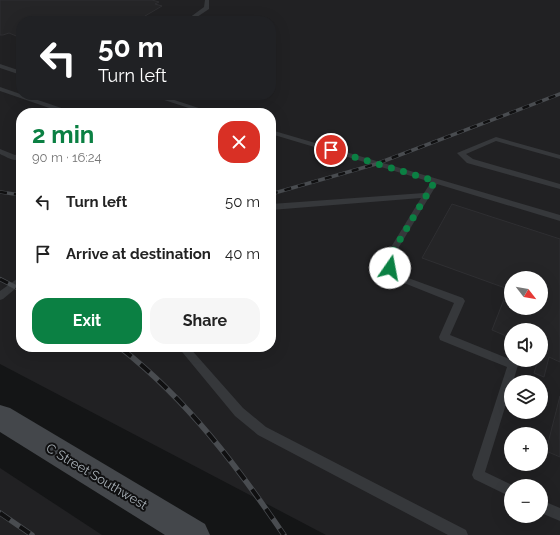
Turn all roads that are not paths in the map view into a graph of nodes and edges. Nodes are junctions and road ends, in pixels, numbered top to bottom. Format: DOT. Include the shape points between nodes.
graph roads {
  1 [pos="207,0"];
  2 [pos="195,16"];
  3 [pos="0,66"];
  4 [pos="16,71"];
  5 [pos="0,89"];
  6 [pos="16,94"];
  7 [pos="33,100"];
  8 [pos="168,100"];
  9 [pos="56,108"];
  10 [pos="195,108"];
  11 [pos="276,133"];
  12 [pos="0,151"];
  13 [pos="560,157"];
  14 [pos="16,158"];
  15 [pos="435,181"];
  16 [pos="560,187"];
  17 [pos="426,194"];
  18 [pos="276,207"];
  19 [pos="560,218"];
  20 [pos="16,283"];
  21 [pos="0,296"];
  22 [pos="188,352"];
  23 [pos="0,417"];
  24 [pos="504,488"];
  25 [pos="548,509"];
  26 [pos="560,515"];
  27 [pos="194,535"];
  28 [pos="461,535"];
  1 -- 2 [label="lane" via="206,8"];
  3 -- 4 [label="lane"];
  5 -- 6 [label="lane"];
  7 -- 9 [label="lane"];
  8 -- 10 [label="lane"];
  11 -- 15 [label="lane"];
  12 -- 14 [label="lane"];
  13 -- 16 [label="lane" via="496,139 461,153 470,161"];
  15 -- 17 [label="lane"];
  15 -- 19 [label="lane"];
  17 -- 18 [label="lane"];
  17 -- 24 [label="lane" via="388,263 397,277 460,301 444,336 513,364 478,475"];
  20 -- 21 [label="lane"];
  22 -- 28 [label="lane" via="239,412 262,430"];
  23 -- 27 [label="main road, C Street Southwest"];
  25 -- 26 [label="lane"];
}
